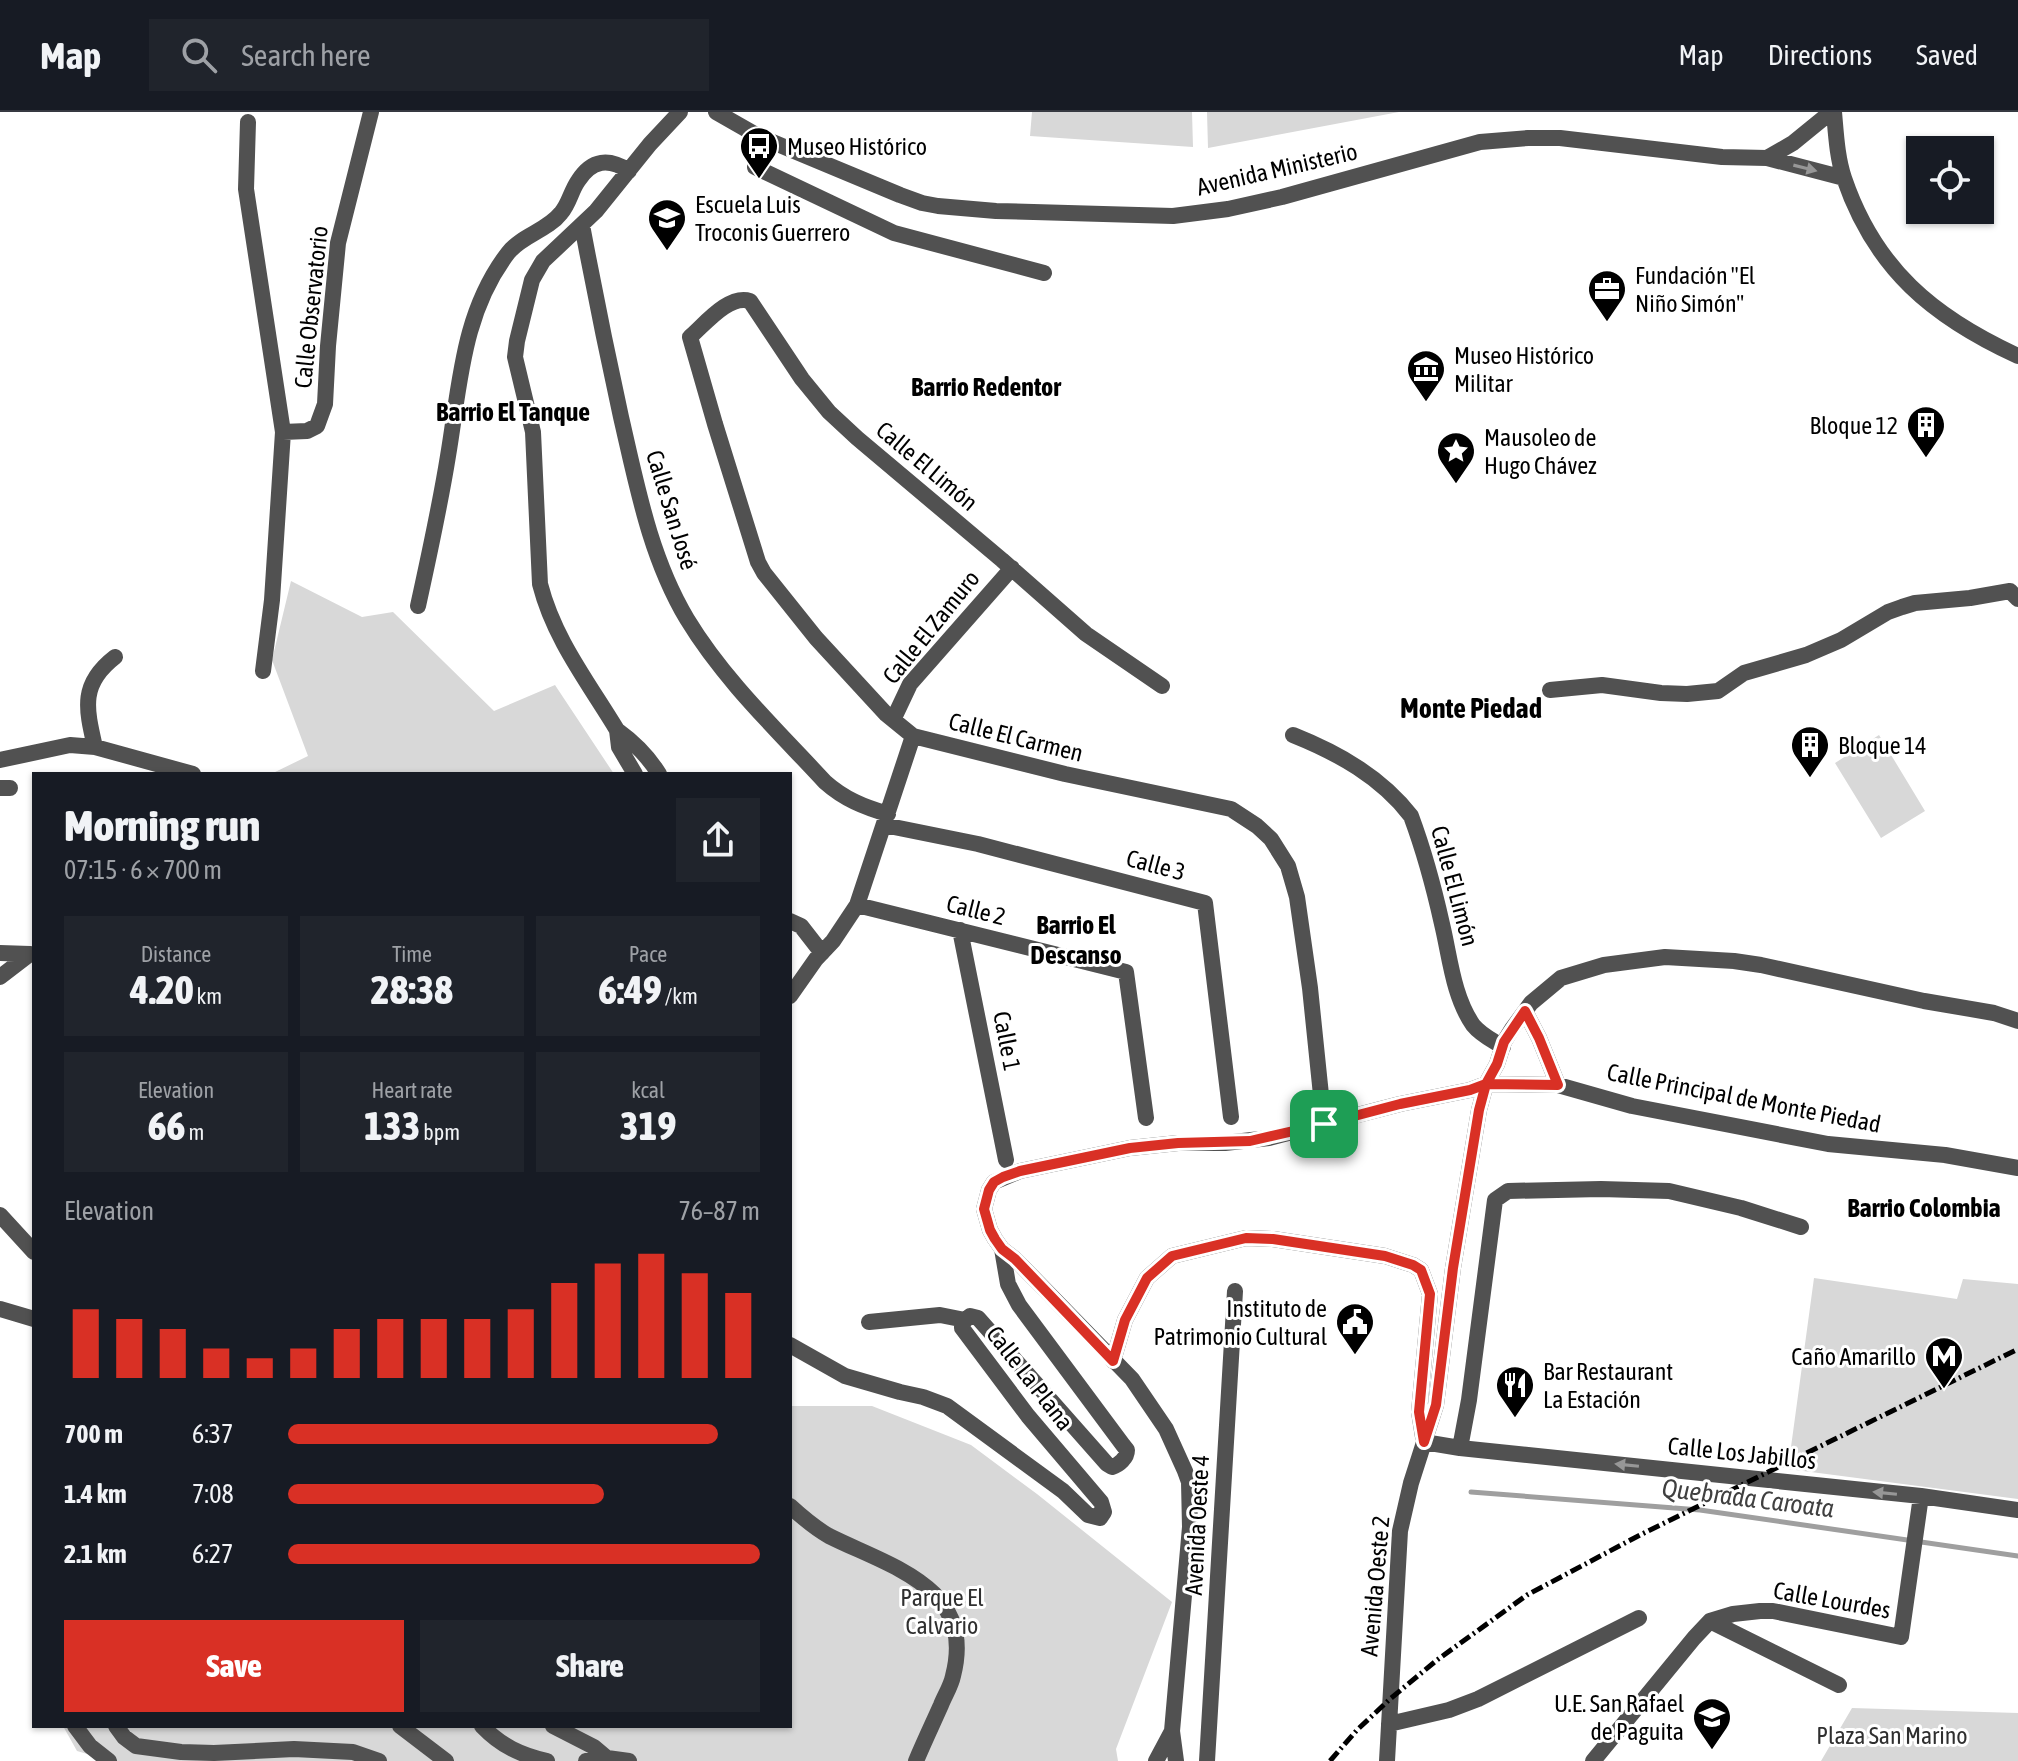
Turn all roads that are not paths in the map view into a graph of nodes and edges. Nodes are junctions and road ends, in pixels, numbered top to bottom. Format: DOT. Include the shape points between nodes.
graph roads {
  1 [pos="371,112"];
  2 [pos="680,112"];
  3 [pos="716,112"];
  4 [pos="1833,112"];
  5 [pos="248,122"];
  6 [pos="758,136"];
  7 [pos="1767,158"];
  8 [pos="629,171"];
  9 [pos="1844,178"];
  10 [pos="582,225"];
  11 [pos="1044,273"];
  12 [pos="690,337"];
  13 [pos="2018,356"];
  14 [pos="283,432"];
  15 [pos="1012,568"];
  16 [pos="2018,599"];
  17 [pos="418,606"];
  18 [pos="115,657"];
  19 [pos="263,671"];
  20 [pos="1162,686"];
  21 [pos="1550,690"];
  22 [pos="893,720"];
  23 [pos="617,730"];
  24 [pos="1293,735"];
  25 [pos="913,736"];
  26 [pos="95,747"];
  27 [pos="0,760"];
  28 [pos="186,772"];
  29 [pos="634,772"];
  30 [pos="658,772"];
  31 [pos="886,820"];
  32 [pos="857,905"];
  33 [pos="792,922"];
  34 [pos="960,930"];
  35 [pos="0,953"];
  36 [pos="822,953"];
  37 [pos="0,977"];
  38 [pos="792,993"];
  39 [pos="1525,1011"];
  40 [pos="2018,1021"];
  41 [pos="1503,1047"];
  42 [pos="1486,1084"];
  43 [pos="1558,1085"];
  44 [pos="1231,1117"];
  45 [pos="1146,1118"];
  46 [pos="1324,1124"];
  47 [pos="1006,1160"];
  48 [pos="2018,1168"];
  49 [pos="0,1215"];
  50 [pos="1801,1227"];
  51 [pos="1002,1249"];
  52 [pos="32,1250"];
  53 [pos="1235,1291"];
  54 [pos="0,1309"];
  55 [pos="32,1318"];
  56 [pos="965,1320"];
  57 [pos="869,1322"];
  58 [pos="792,1346"];
  59 [pos="1113,1361"];
  60 [pos="1424,1442"];
  61 [pos="1460,1448"];
  62 [pos="1921,1496"];
  63 [pos="792,1508"];
  64 [pos="2018,1510"];
  65 [pos="1639,1618"];
  66 [pos="1710,1621"];
  67 [pos="1839,1685"];
  68 [pos="1389,1724"];
  69 [pos="76,1728"];
  70 [pos="117,1728"];
  71 [pos="403,1728"];
  72 [pos="484,1728"];
  73 [pos="557,1728"];
  74 [pos="1172,1731"];
  75 [pos="607,1758"];
  76 [pos="109,1761"];
  77 [pos="379,1761"];
  78 [pos="446,1761"];
  79 [pos="547,1761"];
  80 [pos="586,1761"];
  81 [pos="629,1761"];
  82 [pos="916,1761"];
  83 [pos="1156,1761"];
  84 [pos="1176,1761"];
  85 [pos="1207,1761"];
  86 [pos="1387,1761"];
  87 [pos="1593,1761"];
  1 -- 14 [label="street, Calle Observatorio" via="338,243 321,419 307,431"];
  2 -- 8 [label="street"];
  3 -- 6 [label="street, Avenida Ministerio"];
  4 -- 7 [label="street"];
  4 -- 9 [label="street"];
  5 -- 14 [label="street, Calle Observatorio" via="246,189"];
  6 -- 7 [label="street, Avenida Ministerio" via="922,203 1106,215 1173,216 1228,209 1464,145 1507,139 1560,138"];
  6 -- 11 [label="street" via="755,167 813,195 894,233"];
  7 -- 9 [label="street, Avenida Ministerio, one-way"];
  8 -- 10 [label="street"];
  8 -- 17 [label="street" via="610,162 592,166 577,182 564,210 510,250 483,292 463,357"];
  9 -- 13 [label="street" via="1891,267 1941,313"];
  10 -- 23 [label="street" via="536,271 515,357 533,432 544,600 559,637"];
  10 -- 31 [label="street, Calle San José" via="644,517 674,596 716,664 825,782"];
  12 -- 15 [label="street, Calle El Limón" via="728,304 747,298 829,412"];
  12 -- 22 [label="street, Calle El Carmen" via="758,562 816,638"];
  14 -- 19 [label="street, Calle Observatorio"];
  15 -- 20 [label="street, Calle El Limón" via="1086,634"];
  15 -- 22 [label="street, Calle El Zamuro" via="910,684"];
  16 -- 21 [label="street" via="2010,591 1915,603 1806,655 1744,673 1718,691 1661,693 1602,685"];
  18 -- 26 [label="street" via="88,691"];
  22 -- 25 [label="street, Calle El Carmen"];
  23 -- 29 [label="street" via="619,747"];
  23 -- 30 [label="street"];
  24 -- 41 [label="street, Calle El Limón" via="1341,757 1377,782 1411,816 1462,1003 1481,1034"];
  25 -- 31 [label="street"];
  25 -- 46 [label="street, Calle El Carmen" via="1231,809 1271,839 1297,897"];
  26 -- 27 [label="street" via="70,745"];
  26 -- 28 [label="street"];
  31 -- 32 [label="street"];
  31 -- 44 [label="street, Calle 3" via="1205,903"];
  32 -- 34 [label="street, Calle 2"];
  32 -- 36 [label="street"];
  33 -- 36 [label="street"];
  34 -- 45 [label="street, Calle 2" via="1126,972"];
  34 -- 47 [label="street, Calle 1"];
  35 -- 37 [label="street" via="30,954"];
  36 -- 38 [label="street"];
  39 -- 40 [label="street" via="1561,978 1604,965 1665,957 1761,965"];
  39 -- 41 [label="street"];
  39 -- 43 [label="street"];
  41 -- 42 [label="street"];
  42 -- 43 [label="street, Calle Principal de Monte Piedad"];
  42 -- 46 [label="street, Calle Principal de Monte Piedad"];
  42 -- 60 [label="street" via="1453,1268 1436,1405"];
  43 -- 48 [label="street, Calle Principal de Monte Piedad" via="1632,1106 1828,1144"];
  46 -- 51 [label="street, Calle Principal de Monte Piedad" via="1250,1141 1130,1148 1011,1174 994,1182 984,1209"];
  49 -- 52 [label="street"];
  50 -- 61 [label="street" via="1669,1191 1508,1191 1495,1200"];
  51 -- 56 [label="street, Calle La Plana" via="1008,1284 1019,1305 1127,1450 1125,1457 1116,1466 1107,1464 983,1322 975,1316"];
  51 -- 59 [label="street, Calle Principal de Monte Piedad"];
  53 -- 85 [label="street, Avenida Oeste 4"];
  54 -- 55 [label="street"];
  56 -- 57 [label="street" via="940,1315"];
  56 -- 58 [label="street, Calle La Plana" via="965,1334 1101,1502 1100,1518 1088,1515 947,1406 845,1376"];
  59 -- 60 [label="street, Avenida Oeste 2" via="1125,1320 1147,1278 1172,1256 1246,1238 1385,1256 1421,1270 1430,1294 1419,1412"];
  59 -- 74 [label="street, Calle Principal de Monte Piedad" via="1166,1429 1189,1482 1190,1527"];
  60 -- 61 [label="street, Calle Los Jabillos"];
  60 -- 68 [label="street, Avenida Oeste 2" via="1400,1531"];
  62 -- 61 [label="street, Calle Los Jabillos, one-way"];
  62 -- 64 [label="street, Calle Los Jabillos"];
  62 -- 66 [label="street, Calle Lourdes" via="1901,1637 1773,1611"];
  63 -- 82 [label="street" via="826,1534 915,1577 947,1607 957,1650 953,1680"];
  65 -- 68 [label="street" via="1478,1699"];
  66 -- 67 [label="street"];
  66 -- 87 [label="street"];
  68 -- 86 [label="street, Avenida Oeste 2"];
  69 -- 76 [label="street"];
  70 -- 77 [label="street" via="136,1746 181,1752 294,1749 353,1752"];
  71 -- 78 [label="street"];
  72 -- 79 [label="street" via="511,1750"];
  73 -- 75 [label="street"];
  74 -- 83 [label="street"];
  74 -- 84 [label="street, Calle Principal de Monte Piedad"];
  75 -- 80 [label="street"];
  75 -- 81 [label="street"];
}
